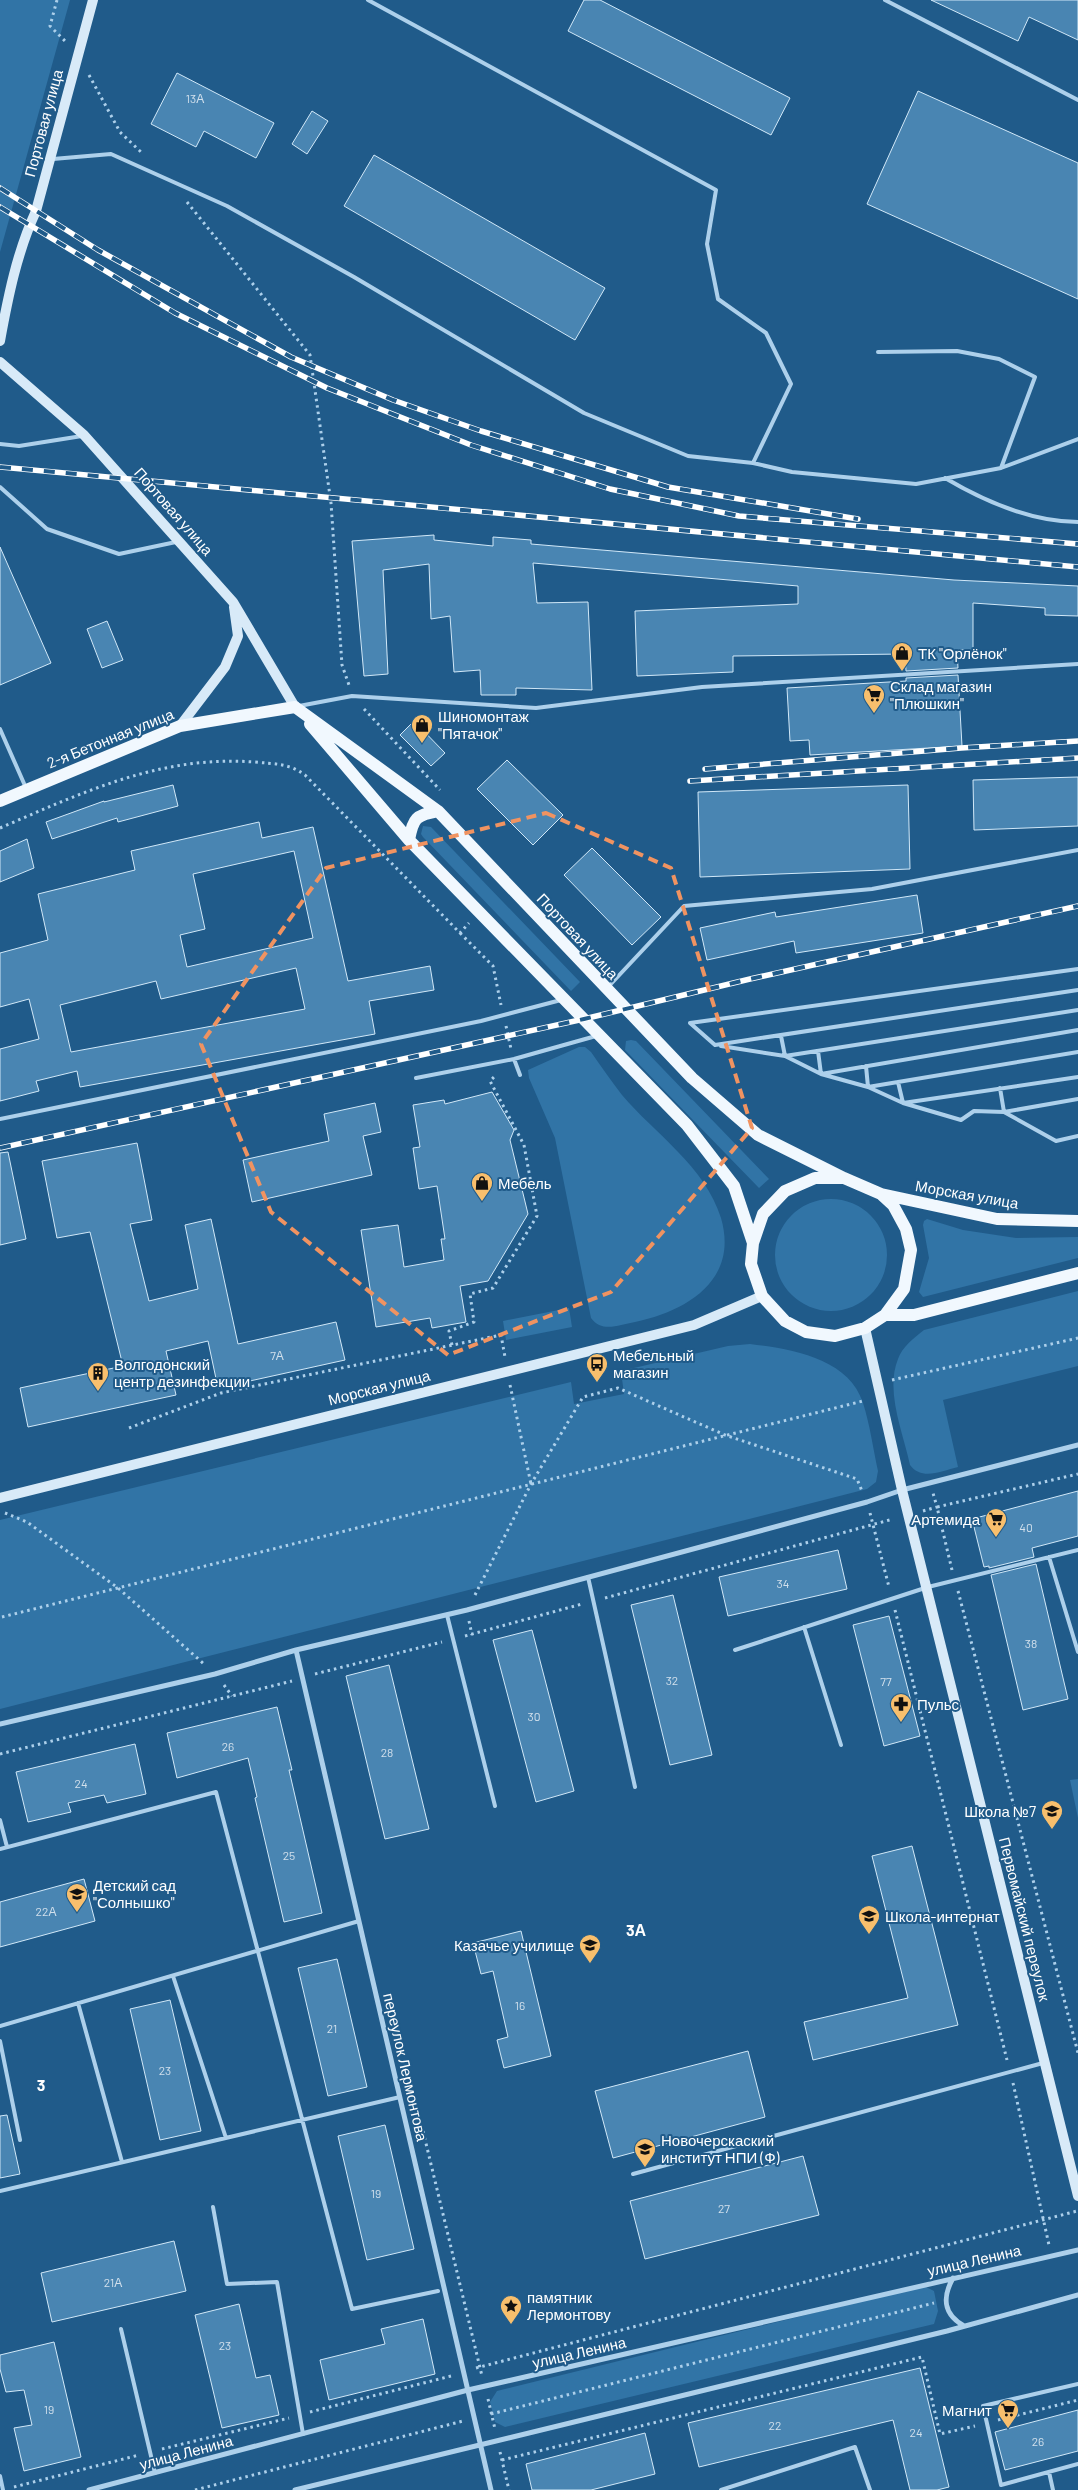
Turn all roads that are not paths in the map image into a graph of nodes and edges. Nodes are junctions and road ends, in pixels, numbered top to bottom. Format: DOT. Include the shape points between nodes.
graph roads {
  1 [pos="93,0"];
  2 [pos="368,0"];
  3 [pos="885,0"];
  4 [pos="1078,100"];
  5 [pos="50,159"];
  6 [pos="0,341"];
  7 [pos="878,352"];
  8 [pos="0,362"];
  9 [pos="84,435"];
  10 [pos="1078,438"];
  11 [pos="0,444"];
  12 [pos="754,463"];
  13 [pos="1001,468"];
  14 [pos="945,478"];
  15 [pos="0,487"];
  16 [pos="1078,522"];
  17 [pos="179,541"];
  18 [pos="233,602"];
  19 [pos="1078,664"];
  20 [pos="295,706"];
  21 [pos="180,726"];
  22 [pos="0,729"];
  23 [pos="27,790"];
  24 [pos="0,801"];
  25 [pos="438,811"];
  26 [pos="409,840"];
  27 [pos="1078,850"];
  28 [pos="1078,969"];
  29 [pos="605,989"];
  30 [pos="1078,990"];
  31 [pos="566,998"];
  32 [pos="1078,1010"];
  33 [pos="1078,1030"];
  34 [pos="601,1034"];
  35 [pos="781,1036"];
  36 [pos="715,1046"];
  37 [pos="818,1051"];
  38 [pos="1078,1052"];
  39 [pos="785,1056"];
  40 [pos="514,1059"];
  41 [pos="866,1066"];
  42 [pos="821,1074"];
  43 [pos="520,1075"];
  44 [pos="1078,1077"];
  45 [pos="416,1078"];
  46 [pos="898,1082"];
  47 [pos="868,1087"];
  48 [pos="1000,1088"];
  49 [pos="1078,1099"];
  50 [pos="903,1103"];
  51 [pos="1004,1112"];
  52 [pos="0,1119"];
  53 [pos="1078,1136"];
  54 [pos="844,1178"];
  55 [pos="882,1194"];
  56 [pos="1078,1221"];
  57 [pos="753,1242"];
  58 [pos="1078,1274"];
  59 [pos="762,1296"];
  60 [pos="885,1315"];
  61 [pos="865,1328"];
  62 [pos="1078,1445"];
  63 [pos="902,1490"];
  64 [pos="0,1498"];
  65 [pos="1078,1550"];
  66 [pos="1049,1557"];
  67 [pos="588,1577"];
  68 [pos="928,1587"];
  69 [pos="446,1615"];
  70 [pos="804,1627"];
  71 [pos="296,1650"];
  72 [pos="735,1650"];
  73 [pos="1078,1652"];
  74 [pos="0,1724"];
  75 [pos="841,1745"];
  76 [pos="635,1787"];
  77 [pos="495,1806"];
  78 [pos="0,1820"];
  79 [pos="7,1847"];
  80 [pos="0,1849"];
  81 [pos="359,1921"];
  82 [pos="258,1950"];
  83 [pos="173,1976"];
  84 [pos="78,2004"];
  85 [pos="0,2026"];
  86 [pos="0,2041"];
  87 [pos="1045,2063"];
  88 [pos="400,2097"];
  89 [pos="302,2120"];
  90 [pos="226,2138"];
  91 [pos="20,2140"];
  92 [pos="122,2162"];
  93 [pos="633,2174"];
  94 [pos="0,2191"];
  95 [pos="1078,2196"];
  96 [pos="213,2207"];
  97 [pos="1078,2250"];
  98 [pos="953,2278"];
  99 [pos="438,2291"];
  100 [pos="1078,2294"];
  101 [pos="964,2326"];
  102 [pos="121,2328"];
  103 [pos="1078,2384"];
  104 [pos="468,2390"];
  105 [pos="303,2434"];
  106 [pos="480,2443"];
  107 [pos="1078,2464"];
  108 [pos="155,2472"];
  109 [pos="1050,2472"];
  110 [pos="0,2476"];
  111 [pos="3,2490"];
  112 [pos="89,2490"];
  113 [pos="294,2490"];
  114 [pos="491,2490"];
  115 [pos="721,2490"];
  116 [pos="870,2490"];
  117 [pos="1053,2490"];
  1 -- 5 [label="street, Портовая улица"];
  2 -- 12 [label="lane" via="716,190 707,244 718,299 766,333 791,384"];
  3 -- 4 [label="lane"];
  5 -- 6 [label="street, Портовая улица" via="8,298"];
  5 -- 12 [label="lane" via="111,154 227,206 584,413 688,456"];
  7 -- 13 [label="lane" via="957,351 999,359 1036,377"];
  8 -- 9 [label="street, Портовая улица"];
  9 -- 11 [label="lane" via="19,446"];
  9 -- 17 [label="street, Портовая улица"];
  10 -- 13 [label="lane"];
  12 -- 14 [label="lane" via="792,472 916,484"];
  13 -- 14 [label="lane"];
  14 -- 16 [label="lane" via="1017,511"];
  15 -- 17 [label="lane" via="47,529 119,554"];
  17 -- 18 [label="street, Портовая улица"];
  18 -- 20 [label="street, Портовая улица"];
  18 -- 21 [label="street" via="238,636 225,666"];
  19 -- 20 [label="lane" via="702,687 536,708 352,696"];
  20 -- 21 [label="main road, 2-я Бетонная улица"];
  20 -- 25 [label="main road, Портовая улица"];
  20 -- 26 [label="main road, Портовая улица"];
  21 -- 23 [label="main road, 2-я Бетонная улица"];
  22 -- 23 [label="lane"];
  23 -- 24 [label="main road, 2-я Бетонная улица"];
  25 -- 26 [label="main road" via="421,814 412,824"];
  25 -- 29 [label="main road, Портовая улица"];
  26 -- 31 [label="main road, Портовая улица"];
  27 -- 29 [label="lane" via="872,889 684,906"];
  28 -- 36 [label="lane" via="690,1023"];
  29 -- 54 [label="main road, Портовая улица" via="692,1078 758,1135"];
  30 -- 35 [label="lane"];
  31 -- 34 [label="main road, Портовая улица"];
  31 -- 52 [label="lane" via="503,1015"];
  32 -- 37 [label="lane"];
  33 -- 41 [label="lane"];
  34 -- 40 [label="lane"];
  34 -- 57 [label="main road, Портовая улица" via="687,1125 734,1186"];
  35 -- 36 [label="lane"];
  35 -- 39 [label="lane"];
  36 -- 39 [label="lane"];
  37 -- 39 [label="lane"];
  37 -- 42 [label="lane"];
  38 -- 46 [label="lane"];
  39 -- 42 [label="lane"];
  40 -- 43 [label="lane"];
  40 -- 45 [label="lane"];
  41 -- 42 [label="lane"];
  41 -- 47 [label="lane"];
  42 -- 47 [label="lane"];
  44 -- 48 [label="lane"];
  46 -- 47 [label="lane"];
  46 -- 50 [label="lane"];
  47 -- 50 [label="lane"];
  48 -- 50 [label="lane"];
  48 -- 51 [label="lane"];
  49 -- 51 [label="lane"];
  50 -- 51 [label="lane" via="961,1120 974,1111"];
  51 -- 53 [label="lane" via="1056,1141"];
  54 -- 55 [label="main road"];
  54 -- 57 [label="main road" via="815,1178 785,1191 763,1214"];
  55 -- 56 [label="main road, Морская улица" via="997,1219"];
  55 -- 60 [label="main road" via="893,1205 906,1229 911,1250 904,1289"];
  57 -- 59 [label="main road" via="751,1264"];
  58 -- 60 [label="main road" via="914,1315"];
  59 -- 61 [label="main road" via="785,1322 806,1332 835,1336"];
  59 -- 64 [label="street, Морская улица" via="694,1325"];
  60 -- 61 [label="main road"];
  61 -- 63 [label="street, Первомайский переулок"];
  62 -- 63 [label="street"];
  63 -- 67 [label="street"];
  63 -- 68 [label="street, Первомайский переулок"];
  65 -- 66 [label="lane"];
  66 -- 68 [label="lane"];
  66 -- 73 [label="lane"];
  67 -- 69 [label="street"];
  67 -- 76 [label="lane"];
  68 -- 70 [label="lane"];
  68 -- 87 [label="street, Первомайский переулок"];
  69 -- 71 [label="street"];
  69 -- 77 [label="lane"];
  70 -- 72 [label="lane"];
  70 -- 75 [label="lane"];
  71 -- 74 [label="street" via="215,1674"];
  71 -- 81 [label="street, переулок Лермонтова"];
  78 -- 79 [label="lane"];
  79 -- 80 [label="lane"];
  79 -- 82 [label="lane" via="216,1792"];
  81 -- 82 [label="lane"];
  81 -- 88 [label="street, переулок Лермонтова"];
  82 -- 83 [label="lane"];
  82 -- 89 [label="lane"];
  83 -- 84 [label="lane"];
  83 -- 90 [label="lane"];
  84 -- 85 [label="lane"];
  84 -- 92 [label="lane"];
  86 -- 91 [label="lane"];
  87 -- 93 [label="lane"];
  87 -- 95 [label="street, Первомайский переулок"];
  88 -- 89 [label="lane"];
  88 -- 104 [label="street, переулок Лермонтова"];
  89 -- 90 [label="lane"];
  89 -- 99 [label="lane" via="352,2308"];
  90 -- 92 [label="lane"];
  92 -- 94 [label="lane"];
  96 -- 105 [label="lane" via="227,2284 277,2282"];
  97 -- 98 [label="street, улица Ленина"];
  98 -- 101 [label="street" via="945,2305 950,2316"];
  98 -- 104 [label="street, улица Ленина"];
  100 -- 101 [label="street"];
  101 -- 106 [label="street"];
  102 -- 108 [label="lane"];
  103 -- 109 [label="lane" via="984,2406 1001,2485"];
  104 -- 105 [label="street, улица Ленина"];
  104 -- 106 [label="street, переулок Лермонтова"];
  105 -- 108 [label="street, улица Ленина"];
  106 -- 113 [label="street"];
  106 -- 114 [label="street, переулок Лермонтова"];
  107 -- 109 [label="lane"];
  108 -- 112 [label="street, улица Ленина"];
  109 -- 117 [label="lane"];
  110 -- 111 [label="lane"];
  115 -- 116 [label="lane" via="855,2447"];
}
